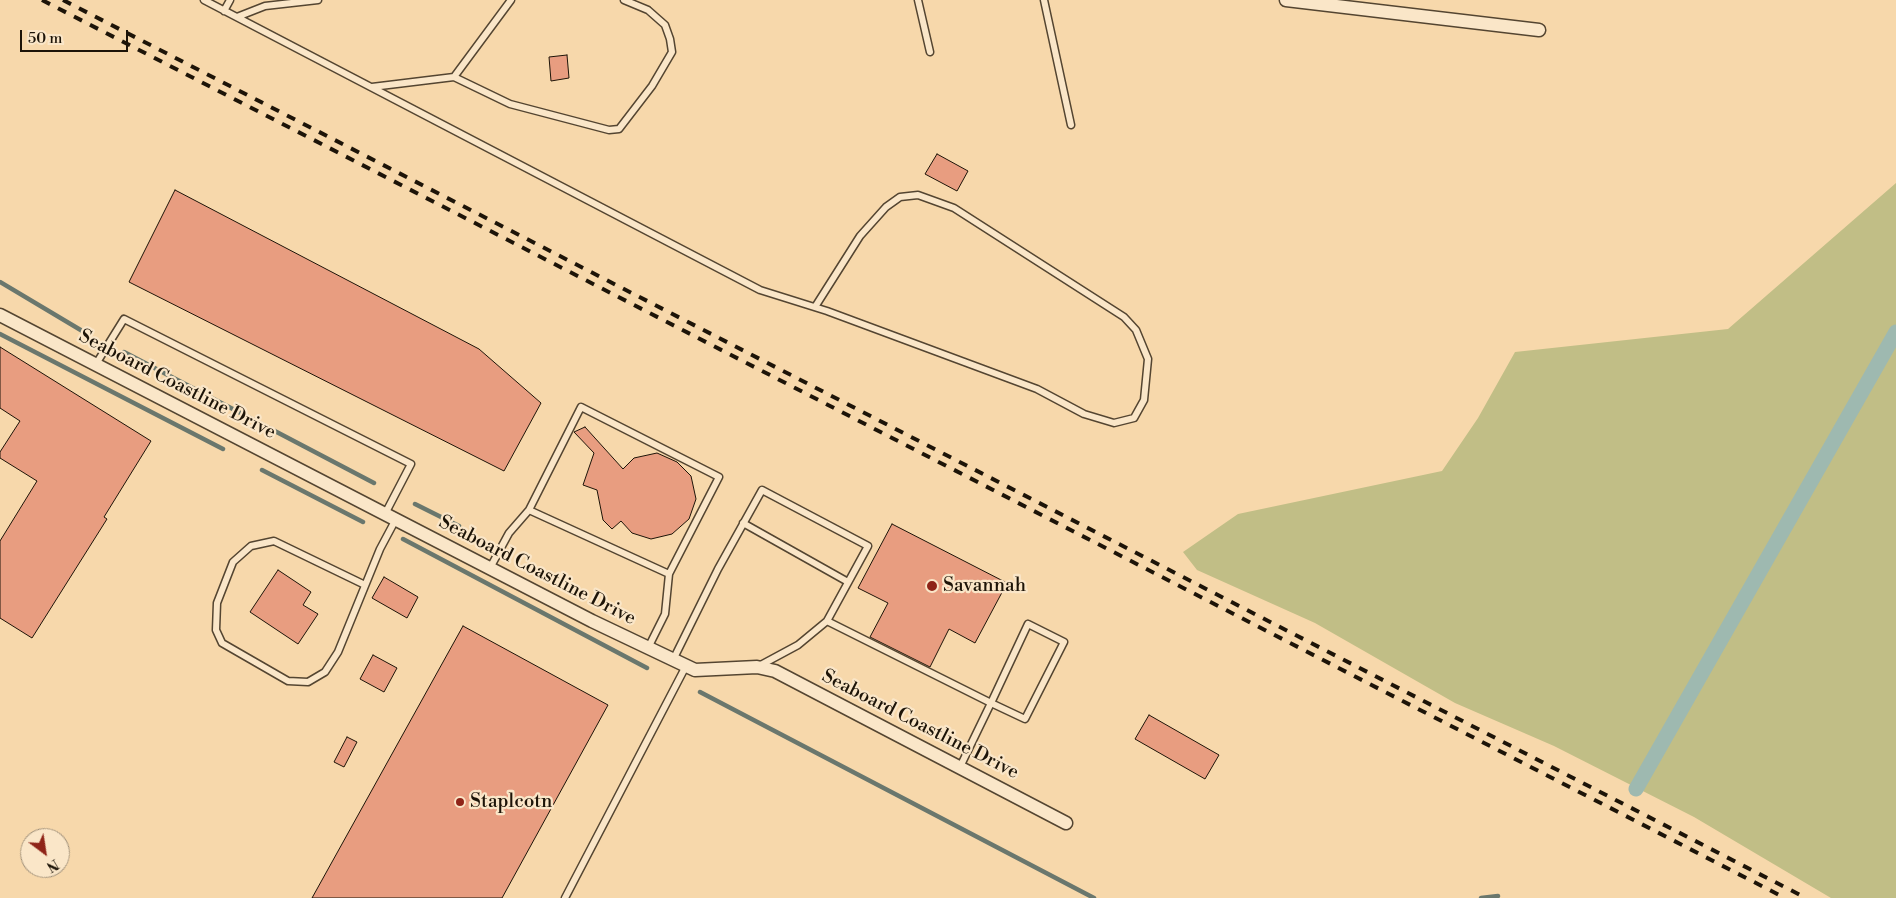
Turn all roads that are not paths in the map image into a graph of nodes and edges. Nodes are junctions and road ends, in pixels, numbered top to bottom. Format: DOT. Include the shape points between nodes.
graph roads {
  1 [pos="204,0"];
  2 [pos="230,0"];
  3 [pos="318,0"];
  4 [pos="510,0"];
  5 [pos="624,0"];
  6 [pos="918,0"];
  7 [pos="1044,0"];
  8 [pos="1286,0"];
  9 [pos="224,11"];
  10 [pos="237,17"];
  11 [pos="1539,30"];
  12 [pos="930,52"];
  13 [pos="454,77"];
  14 [pos="370,87"];
  15 [pos="1071,125"];
  16 [pos="815,307"];
  17 [pos="0,315"];
  18 [pos="96,364"];
  19 [pos="529,510"];
  20 [pos="390,516"];
  21 [pos="743,523"];
  22 [pos="490,568"];
  23 [pos="669,574"];
  24 [pos="848,582"];
  25 [pos="365,585"];
  26 [pos="827,621"];
  27 [pos="648,648"];
  28 [pos="673,660"];
  29 [pos="686,666"];
  30 [pos="757,667"];
  31 [pos="991,703"];
  32 [pos="960,768"];
  33 [pos="1066,823"];
  34 [pos="564,898"];
  1 -- 9 [label="lane"];
  2 -- 9 [label="lane"];
  3 -- 10 [label="lane" via="265,6"];
  4 -- 13 [label="lane"];
  5 -- 13 [label="lane" via="648,10 664,25 672,52 652,86 619,129 609,130 510,104"];
  6 -- 12 [label="lane"];
  7 -- 15 [label="lane"];
  8 -- 11 [label="street"];
  9 -- 10 [label="lane"];
  10 -- 14 [label="lane"];
  13 -- 14 [label="lane"];
  14 -- 16 [label="lane" via="760,290"];
  16 -- 16 [label="lane" via="1037,388 1084,414 1114,423 1134,418 1144,400 1148,360 1136,330 1124,317 954,208 918,194 900,197 886,206 860,236"];
  17 -- 18 [label="street, Seaboard Coastline Drive"];
  18 -- 20 [label="street, Seaboard Coastline Drive"];
  18 -- 20 [label="lane" via="124,319 411,464"];
  19 -- 22 [label="lane" via="509,533"];
  19 -- 23 [label="lane"];
  19 -- 23 [label="lane" via="581,407 720,477"];
  20 -- 22 [label="street, Seaboard Coastline Drive"];
  20 -- 25 [label="lane"];
  21 -- 24 [label="lane"];
  21 -- 24 [label="lane" via="762,490 868,546"];
  21 -- 28 [label="lane"];
  22 -- 27 [label="street, Seaboard Coastline Drive"];
  23 -- 27 [label="lane" via="665,614"];
  24 -- 26 [label="lane"];
  25 -- 25 [label="lane" via="338,652 325,672 308,682 288,681 222,644 216,630 217,603 233,562 251,546 274,541"];
  26 -- 30 [label="lane" via="798,645"];
  26 -- 31 [label="lane"];
  27 -- 28 [label="street, Seaboard Coastline Drive"];
  28 -- 29 [label="street, Seaboard Coastline Drive"];
  29 -- 30 [label="street, Seaboard Coastline Drive" via="695,670"];
  29 -- 34 [label="lane"];
  30 -- 32 [label="street, Seaboard Coastline Drive" via="775,671"];
  31 -- 31 [label="lane" via="1028,624 1064,642 1025,719"];
  31 -- 32 [label="lane"];
  32 -- 33 [label="street, Seaboard Coastline Drive"];
}
